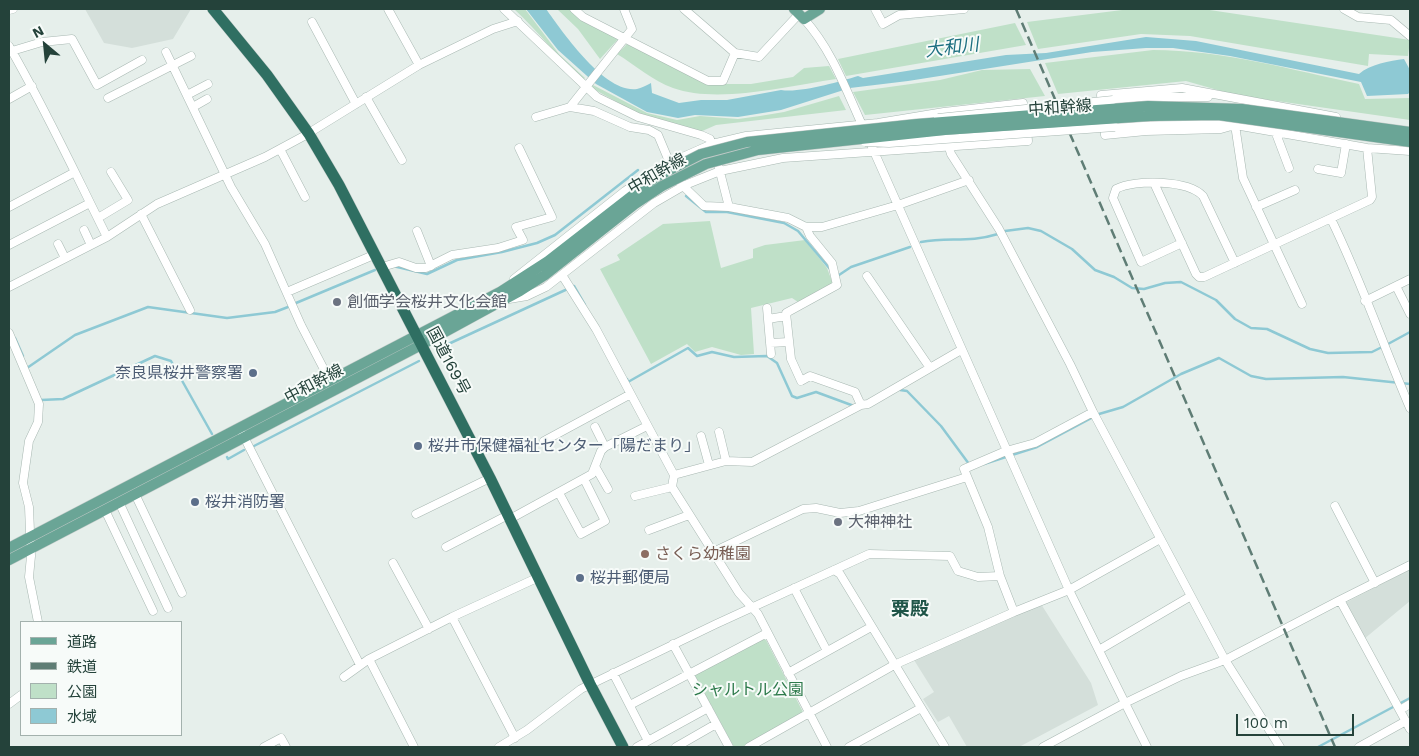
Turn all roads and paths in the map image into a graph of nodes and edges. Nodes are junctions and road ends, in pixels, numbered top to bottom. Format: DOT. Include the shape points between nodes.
graph roads {
  1 [pos="13,9"];
  2 [pos="213,9"];
  3 [pos="388,9"];
  4 [pos="504,9"];
  5 [pos="574,9"];
  6 [pos="624,9"];
  7 [pos="684,9"];
  8 [pos="820,9"];
  9 [pos="875,9"];
  10 [pos="964,9"];
  11 [pos="1344,9"];
  12 [pos="9,10"];
  13 [pos="799,14"];
  14 [pos="312,22"];
  15 [pos="518,22"];
  16 [pos="1410,36"];
  17 [pos="623,40"];
  18 [pos="10,48"];
  19 [pos="166,52"];
  20 [pos="735,54"];
  21 [pos="191,56"];
  22 [pos="142,60"];
  23 [pos="419,65"];
  24 [pos="172,66"];
  25 [pos="208,84"];
  26 [pos="587,84"];
  27 [pos="32,86"];
  28 [pos="187,95"];
  29 [pos="366,97"];
  30 [pos="108,98"];
  31 [pos="1227,98"];
  32 [pos="9,99"];
  33 [pos="207,99"];
  34 [pos="356,104"];
  35 [pos="193,107"];
  36 [pos="570,107"];
  37 [pos="626,111"];
  38 [pos="944,112"];
  39 [pos="536,117"];
  40 [pos="862,125"];
  41 [pos="1235,125"];
  42 [pos="887,126"];
  43 [pos="1410,127"];
  44 [pos="649,130"];
  45 [pos="1275,131"];
  46 [pos="1410,132"];
  47 [pos="309,134"];
  48 [pos="843,140"];
  49 [pos="1410,142"];
  50 [pos="712,144"];
  51 [pos="1346,144"];
  52 [pos="948,145"];
  53 [pos="519,148"];
  54 [pos="1367,148"];
  55 [pos="280,149"];
  56 [pos="874,151"];
  57 [pos="1410,151"];
  58 [pos="402,160"];
  59 [pos="669,162"];
  60 [pos="1289,168"];
  61 [pos="1318,169"];
  62 [pos="720,171"];
  63 [pos="75,172"];
  64 [pos="111,172"];
  65 [pos="225,174"];
  66 [pos="970,180"];
  67 [pos="1154,183"];
  68 [pos="685,185"];
  69 [pos="1295,190"];
  70 [pos="305,197"];
  71 [pos="90,203"];
  72 [pos="898,205"];
  73 [pos="9,207"];
  74 [pos="729,207"];
  75 [pos="1256,207"];
  76 [pos="141,214"];
  77 [pos="98,218"];
  78 [pos="1331,219"];
  79 [pos="806,227"];
  80 [pos="84,230"];
  81 [pos="417,231"];
  82 [pos="107,237"];
  83 [pos="58,244"];
  84 [pos="1182,244"];
  85 [pos="9,245"];
  86 [pos="91,245"];
  87 [pos="1274,245"];
  88 [pos="376,254"];
  89 [pos="65,258"];
  90 [pos="1235,263"];
  91 [pos="431,266"];
  92 [pos="382,267"];
  93 [pos="562,274"];
  94 [pos="866,276"];
  95 [pos="1410,279"];
  96 [pos="1396,286"];
  97 [pos="9,287"];
  98 [pos="287,292"];
  99 [pos="502,296"];
  100 [pos="1365,301"];
  101 [pos="1302,304"];
  102 [pos="767,308"];
  103 [pos="190,310"];
  104 [pos="1410,314"];
  105 [pos="786,316"];
  106 [pos="768,319"];
  107 [pos="9,333"];
  108 [pos="419,341"];
  109 [pos="789,342"];
  110 [pos="770,343"];
  111 [pos="962,350"];
  112 [pos="771,354"];
  113 [pos="930,368"];
  114 [pos="330,381"];
  115 [pos="629,395"];
  116 [pos="857,408"];
  117 [pos="1410,408"];
  118 [pos="1093,412"];
  119 [pos="647,426"];
  120 [pos="595,427"];
  121 [pos="719,432"];
  122 [pos="242,433"];
  123 [pos="701,436"];
  124 [pos="544,441"];
  125 [pos="605,447"];
  126 [pos="1006,451"];
  127 [pos="726,461"];
  128 [pos="709,465"];
  129 [pos="596,468"];
  130 [pos="674,475"];
  131 [pos="967,477"];
  132 [pos="490,478"];
  133 [pos="584,479"];
  134 [pos="672,487"];
  135 [pos="608,489"];
  136 [pos="558,493"];
  137 [pos="135,494"];
  138 [pos="635,496"];
  139 [pos="119,502"];
  140 [pos="1334,506"];
  141 [pos="105,510"];
  142 [pos="416,514"];
  143 [pos="689,515"];
  144 [pos="509,517"];
  145 [pos="649,530"];
  146 [pos="30,537"];
  147 [pos="1160,539"];
  148 [pos="446,547"];
  149 [pos="9,548"];
  150 [pos="30,549"];
  151 [pos="713,552"];
  152 [pos="9,560"];
  153 [pos="394,563"];
  154 [pos="1410,565"];
  155 [pos="834,570"];
  156 [pos="1000,576"];
  157 [pos="539,577"];
  158 [pos="1375,583"];
  159 [pos="794,588"];
  160 [pos="1069,590"];
  161 [pos="182,593"];
  162 [pos="1191,596"];
  163 [pos="1340,600"];
  164 [pos="752,607"];
  165 [pos="168,608"];
  166 [pos="153,611"];
  167 [pos="1014,612"];
  168 [pos="452,617"];
  169 [pos="38,621"];
  170 [pos="871,627"];
  171 [pos="429,629"];
  172 [pos="767,633"];
  173 [pos="673,644"];
  174 [pos="1098,650"];
  175 [pos="827,651"];
  176 [pos="369,659"];
  177 [pos="1225,660"];
  178 [pos="360,665"];
  179 [pos="894,665"];
  180 [pos="613,673"];
  181 [pos="788,673"];
  182 [pos="690,674"];
  183 [pos="344,678"];
  184 [pos="590,684"];
  185 [pos="20,696"];
  186 [pos="1125,703"];
  187 [pos="9,704"];
  188 [pos="1410,704"];
  189 [pos="630,705"];
  190 [pos="1398,706"];
  191 [pos="708,708"];
  192 [pos="921,708"];
  193 [pos="809,713"];
  194 [pos="716,724"];
  195 [pos="1408,725"];
  196 [pos="514,738"];
  197 [pos="648,741"];
  198 [pos="942,746"];
  199 [pos="264,747"];
  200 [pos="286,747"];
  201 [pos="414,747"];
  202 [pos="499,747"];
  203 [pos="623,747"];
  204 [pos="637,747"];
  205 [pos="676,747"];
  206 [pos="729,747"];
  207 [pos="749,747"];
  208 [pos="827,747"];
  209 [pos="849,747"];
  210 [pos="1043,747"];
  211 [pos="1147,747"];
  212 [pos="1280,747"];
  213 [pos="1359,747"];
  1 -- 12 [label="street"];
  2 -- 47 [label="highway, 国道169号"];
  3 -- 23 [label="street"];
  4 -- 15 [label="street"];
  5 -- 17 [label="street"];
  6 -- 17 [label="street" via="632,28"];
  7 -- 20 [label="street"];
  8 -- 13 [label="main road"];
  9 -- 10 [label="street" via="883,24 899,15"];
  11 -- 16 [label="street" via="1358,17 1391,20"];
  13 -- 20 [label="street" via="759,57"];
  13 -- 40 [label="street" via="819,36"];
  14 -- 34 [label="street"];
  15 -- 23 [label="street" via="493,29"];
  15 -- 26 [label="street"];
  17 -- 20 [label="street" via="708,81 723,81"];
  17 -- 26 [label="street"];
  18 -- 22 [label="street" via="72,39 97,85"];
  18 -- 27 [label="street"];
  19 -- 24 [label="street"];
  21 -- 24 [label="street"];
  23 -- 29 [label="street"];
  24 -- 28 [label="street"];
  24 -- 30 [label="street"];
  25 -- 28 [label="street"];
  26 -- 36 [label="street"];
  26 -- 37 [label="street" via="597,97"];
  27 -- 32 [label="street"];
  27 -- 63 [label="street"];
  28 -- 35 [label="street"];
  29 -- 34 [label="street"];
  29 -- 58 [label="street"];
  31 -- 41 [label="street" via="1182,88 1101,95 1105,135 1221,129"];
  31 -- 42 [label="street, bridge" via="1181,96 1113,100 941,117"];
  31 -- 43 [label="street"];
  33 -- 35 [label="street"];
  34 -- 47 [label="street"];
  35 -- 65 [label="street"];
  36 -- 39 [label="street"];
  36 -- 44 [label="street" via="594,111 630,127"];
  37 -- 44 [label="street"];
  37 -- 50 [label="street" via="702,135"];
  38 -- 40 [label="street"];
  38 -- 52 [label="street"];
  38 -- 52 [label="street" via="1023,103 1028,141"];
  40 -- 50 [label="street" via="781,131"];
  40 -- 56 [label="street"];
  41 -- 45 [label="street"];
  41 -- 48 [label="street, bridge" via="1204,123 1115,127 889,144"];
  41 -- 75 [label="street" via="1243,178"];
  42 -- 46 [label="main road, 中和幹線, bridge" via="1040,113 1184,106 1242,109"];
  42 -- 99 [label="main road, 中和幹線, bridge" via="722,147 684,161 656,177"];
  44 -- 59 [label="street" via="658,135"];
  45 -- 51 [label="street"];
  45 -- 60 [label="street"];
  47 -- 55 [label="street"];
  47 -- 88 [label="highway, 国道169号"];
  48 -- 49 [label="main road, 中和幹線, bridge" via="1184,114 1244,118"];
  48 -- 99 [label="main road, 中和幹線, bridge" via="740,154 689,171 629,208 545,275"];
  50 -- 59 [label="street"];
  50 -- 62 [label="street"];
  51 -- 54 [label="street"];
  51 -- 61 [label="street" via="1341,173"];
  52 -- 56 [label="street"];
  52 -- 66 [label="street"];
  53 -- 91 [label="street" via="552,217 516,228 523,240 498,248 452,255"];
  54 -- 57 [label="street"];
  54 -- 78 [label="street" via="1372,198"];
  55 -- 65 [label="street"];
  55 -- 70 [label="street"];
  56 -- 62 [label="street" via="783,158"];
  56 -- 72 [label="street"];
  59 -- 68 [label="street" via="680,184"];
  59 -- 99 [label="street" via="624,191 523,270"];
  62 -- 68 [label="street"];
  62 -- 74 [label="street"];
  63 -- 71 [label="street"];
  63 -- 73 [label="street"];
  64 -- 77 [label="street" via="128,200"];
  65 -- 76 [label="street"];
  65 -- 98 [label="street" via="246,216 265,244"];
  66 -- 72 [label="street"];
  66 -- 118 [label="street" via="1013,255"];
  67 -- 84 [label="street"];
  67 -- 84 [label="street" via="1133,182 1122,186 1116,189 1113,198 1141,262"];
  67 -- 90 [label="street" via="1184,185 1198,190"];
  68 -- 74 [label="street" via="704,206"];
  68 -- 93 [label="street" via="634,218"];
  69 -- 75 [label="street"];
  71 -- 77 [label="street"];
  71 -- 85 [label="street"];
  72 -- 79 [label="street" via="822,227"];
  72 -- 111 [label="street"];
  74 -- 79 [label="street" via="788,218"];
  75 -- 87 [label="street"];
  76 -- 82 [label="street"];
  76 -- 103 [label="street"];
  77 -- 82 [label="street"];
  78 -- 87 [label="street"];
  78 -- 100 [label="street"];
  79 -- 105 [label="street" via="832,263 837,285 786,313"];
  80 -- 86 [label="street"];
  81 -- 91 [label="street"];
  82 -- 86 [label="street"];
  83 -- 89 [label="street"];
  84 -- 90 [label="street" via="1199,277"];
  86 -- 89 [label="street"];
  87 -- 90 [label="street"];
  87 -- 101 [label="street"];
  88 -- 92 [label="highway, 国道169号"];
  88 -- 98 [label="street"];
  89 -- 97 [label="street"];
  91 -- 92 [label="street" via="416,268 399,262"];
  92 -- 108 [label="highway, 国道169号"];
  93 -- 99 [label="street" via="527,296"];
  93 -- 115 [label="street" via="596,329"];
  94 -- 113 [label="street"];
  95 -- 96 [label="street"];
  96 -- 100 [label="street"];
  96 -- 104 [label="street"];
  98 -- 114 [label="street"];
  99 -- 108 [label="main road, 中和幹線"];
  100 -- 117 [label="street"];
  102 -- 106 [label="street"];
  105 -- 106 [label="street"];
  105 -- 109 [label="street"];
  106 -- 110 [label="street"];
  107 -- 146 [label="street" via="39,404 38,422 29,441 23,483"];
  108 -- 114 [label="main road, 中和幹線"];
  108 -- 122 [label="main road, 中和幹線"];
  108 -- 132 [label="highway, 国道169号"];
  109 -- 110 [label="street"];
  109 -- 116 [label="street" via="790,359 801,381 810,376 855,392"];
  110 -- 112 [label="street"];
  111 -- 113 [label="street"];
  111 -- 126 [label="street"];
  113 -- 116 [label="street"];
  114 -- 122 [label="main road, 中和幹線"];
  115 -- 119 [label="street"];
  115 -- 124 [label="street"];
  116 -- 127 [label="street" via="752,462"];
  118 -- 126 [label="street" via="1035,443"];
  118 -- 147 [label="street"];
  119 -- 125 [label="street"];
  119 -- 130 [label="street"];
  120 -- 125 [label="street"];
  121 -- 127 [label="street"];
  122 -- 137 [label="main road, 中和幹線"];
  122 -- 146 [label="main road, 中和幹線"];
  122 -- 178 [label="street"];
  123 -- 128 [label="street"];
  125 -- 129 [label="street"];
  126 -- 131 [label="street" via="964,469"];
  126 -- 160 [label="street"];
  127 -- 128 [label="street"];
  128 -- 130 [label="street"];
  129 -- 133 [label="street"];
  129 -- 135 [label="street"];
  130 -- 134 [label="street"];
  131 -- 151 [label="street" via="859,510 840,513 803,509"];
  131 -- 156 [label="street" via="988,527"];
  132 -- 142 [label="street"];
  132 -- 144 [label="highway, 国道169号"];
  133 -- 136 [label="street"];
  133 -- 136 [label="street" via="605,521 581,534"];
  134 -- 138 [label="street"];
  134 -- 143 [label="street"];
  136 -- 144 [label="street"];
  137 -- 139 [label="main road, 中和幹線"];
  137 -- 161 [label="street"];
  139 -- 141 [label="main road, 中和幹線"];
  139 -- 165 [label="street"];
  140 -- 158 [label="street"];
  141 -- 150 [label="main road, 中和幹線"];
  141 -- 166 [label="street"];
  143 -- 145 [label="street"];
  143 -- 151 [label="street"];
  144 -- 148 [label="street"];
  144 -- 157 [label="highway, 国道169号"];
  146 -- 149 [label="main road, 中和幹線"];
  146 -- 150 [label="street"];
  147 -- 160 [label="street"];
  147 -- 162 [label="street"];
  150 -- 152 [label="main road, 中和幹線"];
  150 -- 169 [label="street" via="29,578"];
  151 -- 164 [label="street" via="739,593"];
  153 -- 171 [label="street"];
  154 -- 158 [label="street"];
  155 -- 156 [label="street" via="868,554 950,556 958,571 978,577"];
  155 -- 159 [label="street"];
  155 -- 170 [label="street" via="840,574"];
  156 -- 167 [label="street"];
  157 -- 168 [label="street"];
  157 -- 184 [label="highway, 国道169号"];
  158 -- 163 [label="street"];
  159 -- 164 [label="street"];
  159 -- 175 [label="street"];
  160 -- 167 [label="street"];
  160 -- 174 [label="street"];
  162 -- 174 [label="street"];
  162 -- 177 [label="street"];
  163 -- 177 [label="street"];
  163 -- 190 [label="street"];
  164 -- 172 [label="street"];
  164 -- 173 [label="street"];
  167 -- 179 [label="street"];
  168 -- 171 [label="street"];
  168 -- 196 [label="street"];
  170 -- 175 [label="street"];
  170 -- 179 [label="street"];
  171 -- 176 [label="street"];
  172 -- 181 [label="street"];
  172 -- 182 [label="street"];
  173 -- 180 [label="street"];
  173 -- 182 [label="street"];
  174 -- 186 [label="street"];
  175 -- 181 [label="street"];
  176 -- 178 [label="street"];
  176 -- 201 [label="street"];
  177 -- 186 [label="street" via="1181,676"];
  177 -- 212 [label="street"];
  178 -- 183 [label="street"];
  179 -- 192 [label="street"];
  179 -- 193 [label="street"];
  180 -- 184 [label="street"];
  180 -- 189 [label="street"];
  181 -- 193 [label="street"];
  182 -- 189 [label="street"];
  182 -- 191 [label="street"];
  184 -- 196 [label="street"];
  184 -- 203 [label="highway, 国道169号"];
  185 -- 187 [label="street"];
  186 -- 210 [label="street"];
  186 -- 211 [label="street"];
  188 -- 190 [label="street"];
  189 -- 197 [label="street"];
  190 -- 195 [label="street"];
  191 -- 194 [label="street"];
  191 -- 197 [label="street"];
  192 -- 198 [label="street"];
  192 -- 209 [label="street"];
  193 -- 207 [label="street"];
  193 -- 208 [label="street"];
  194 -- 205 [label="street"];
  194 -- 206 [label="street"];
  195 -- 213 [label="street"];
  196 -- 202 [label="street"];
  197 -- 204 [label="street"];
  199 -- 200 [label="street" via="281,738"];
}
